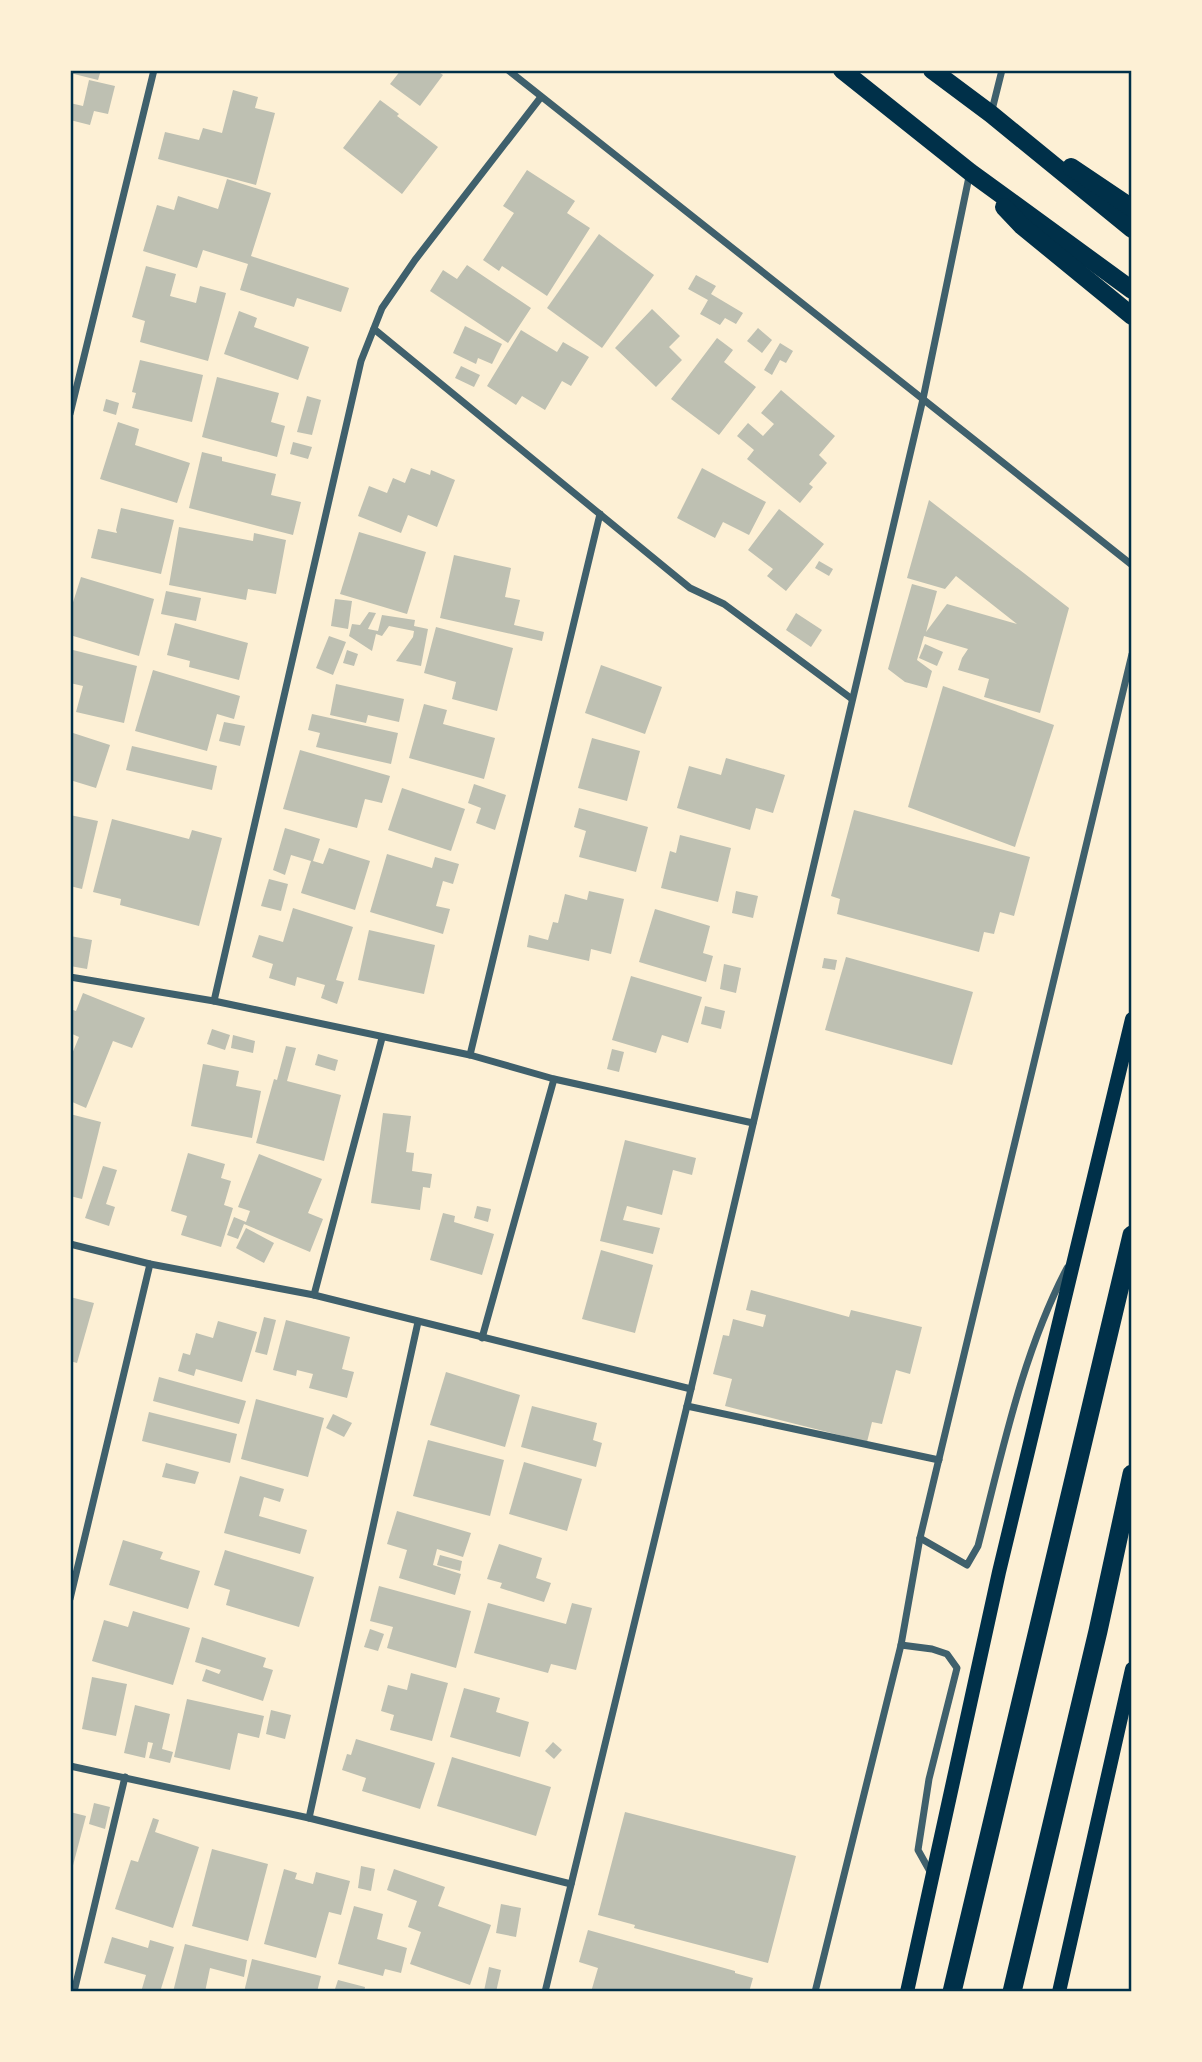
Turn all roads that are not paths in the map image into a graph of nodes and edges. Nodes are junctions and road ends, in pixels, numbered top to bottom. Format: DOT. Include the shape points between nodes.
graph roads {
  1 [pos="154,70"];
  2 [pos="508,70"];
  3 [pos="842,70"];
  4 [pos="932,70"];
  5 [pos="1002,70"];
  6 [pos="541,97"];
  7 [pos="991,114"];
  8 [pos="970,172"];
  9 [pos="1132,208"];
  10 [pos="1132,229"];
  11 [pos="1132,290"];
  12 [pos="1132,316"];
  13 [pos="374,329"];
  14 [pos="923,400"];
  15 [pos="70,414"];
  16 [pos="600,514"];
  17 [pos="1132,565"];
  18 [pos="1132,654"];
  19 [pos="852,699"];
  20 [pos="70,978"];
  21 [pos="214,1001"];
  22 [pos="1132,1019"];
  23 [pos="383,1038"];
  24 [pos="470,1055"];
  25 [pos="554,1079"];
  26 [pos="753,1123"];
  27 [pos="1132,1235"];
  28 [pos="1080,1242"];
  29 [pos="70,1244"];
  30 [pos="150,1264"];
  31 [pos="314,1295"];
  32 [pos="418,1322"];
  33 [pos="482,1338"];
  34 [pos="691,1389"];
  35 [pos="687,1406"];
  36 [pos="939,1460"];
  37 [pos="1132,1474"];
  38 [pos="920,1538"];
  39 [pos="70,1599"];
  40 [pos="901,1645"];
  41 [pos="1132,1669"];
  42 [pos="70,1766"];
  43 [pos="125,1777"];
  44 [pos="309,1818"];
  45 [pos="933,1877"];
  46 [pos="571,1884"];
  47 [pos="74,1992"];
  48 [pos="545,1992"];
  49 [pos="815,1992"];
  50 [pos="907,1992"];
  51 [pos="952,1992"];
  52 [pos="1012,1992"];
  53 [pos="1059,1992"];
  1 -- 15 [label="street"];
  2 -- 6 [label="street"];
  3 -- 8 [label="main road"];
  4 -- 7 [label="main road"];
  5 -- 7 [label="street"];
  6 -- 13 [label="street" via="415,260 382,308"];
  6 -- 14 [label="street"];
  7 -- 9 [label="main road"];
  7 -- 10 [label="main road"];
  8 -- 11 [label="main road"];
  8 -- 12 [label="main road" via="1022,226"];
  8 -- 14 [label="street"];
  13 -- 16 [label="street"];
  13 -- 21 [label="street" via="344,429"];
  14 -- 17 [label="street"];
  14 -- 19 [label="street"];
  16 -- 19 [label="street" via="690,588 724,604"];
  16 -- 24 [label="street"];
  18 -- 36 [label="street"];
  19 -- 26 [label="street"];
  20 -- 21 [label="street"];
  21 -- 23 [label="street"];
  22 -- 28 [label="main road"];
  23 -- 24 [label="street"];
  23 -- 31 [label="street"];
  24 -- 25 [label="street"];
  25 -- 26 [label="street"];
  25 -- 33 [label="street"];
  26 -- 34 [label="street"];
  27 -- 51 [label="highway"];
  28 -- 38 [label="street" via="1051,1298 1025,1373 978,1546 967,1565"];
  28 -- 45 [label="main road" via="999,1572"];
  29 -- 30 [label="street"];
  30 -- 31 [label="street"];
  30 -- 39 [label="street"];
  31 -- 32 [label="street"];
  32 -- 33 [label="street"];
  32 -- 44 [label="street"];
  33 -- 34 [label="street"];
  34 -- 35 [label="street"];
  35 -- 36 [label="street"];
  35 -- 46 [label="street"];
  36 -- 38 [label="street"];
  37 -- 52 [label="highway"];
  38 -- 40 [label="street"];
  40 -- 45 [label="street" via="947,1654 957,1668 929,1779 918,1850"];
  40 -- 49 [label="street"];
  41 -- 53 [label="main road"];
  42 -- 43 [label="street"];
  43 -- 44 [label="street"];
  43 -- 47 [label="street"];
  44 -- 46 [label="street"];
  45 -- 50 [label="main road"];
  46 -- 48 [label="street"];
}
